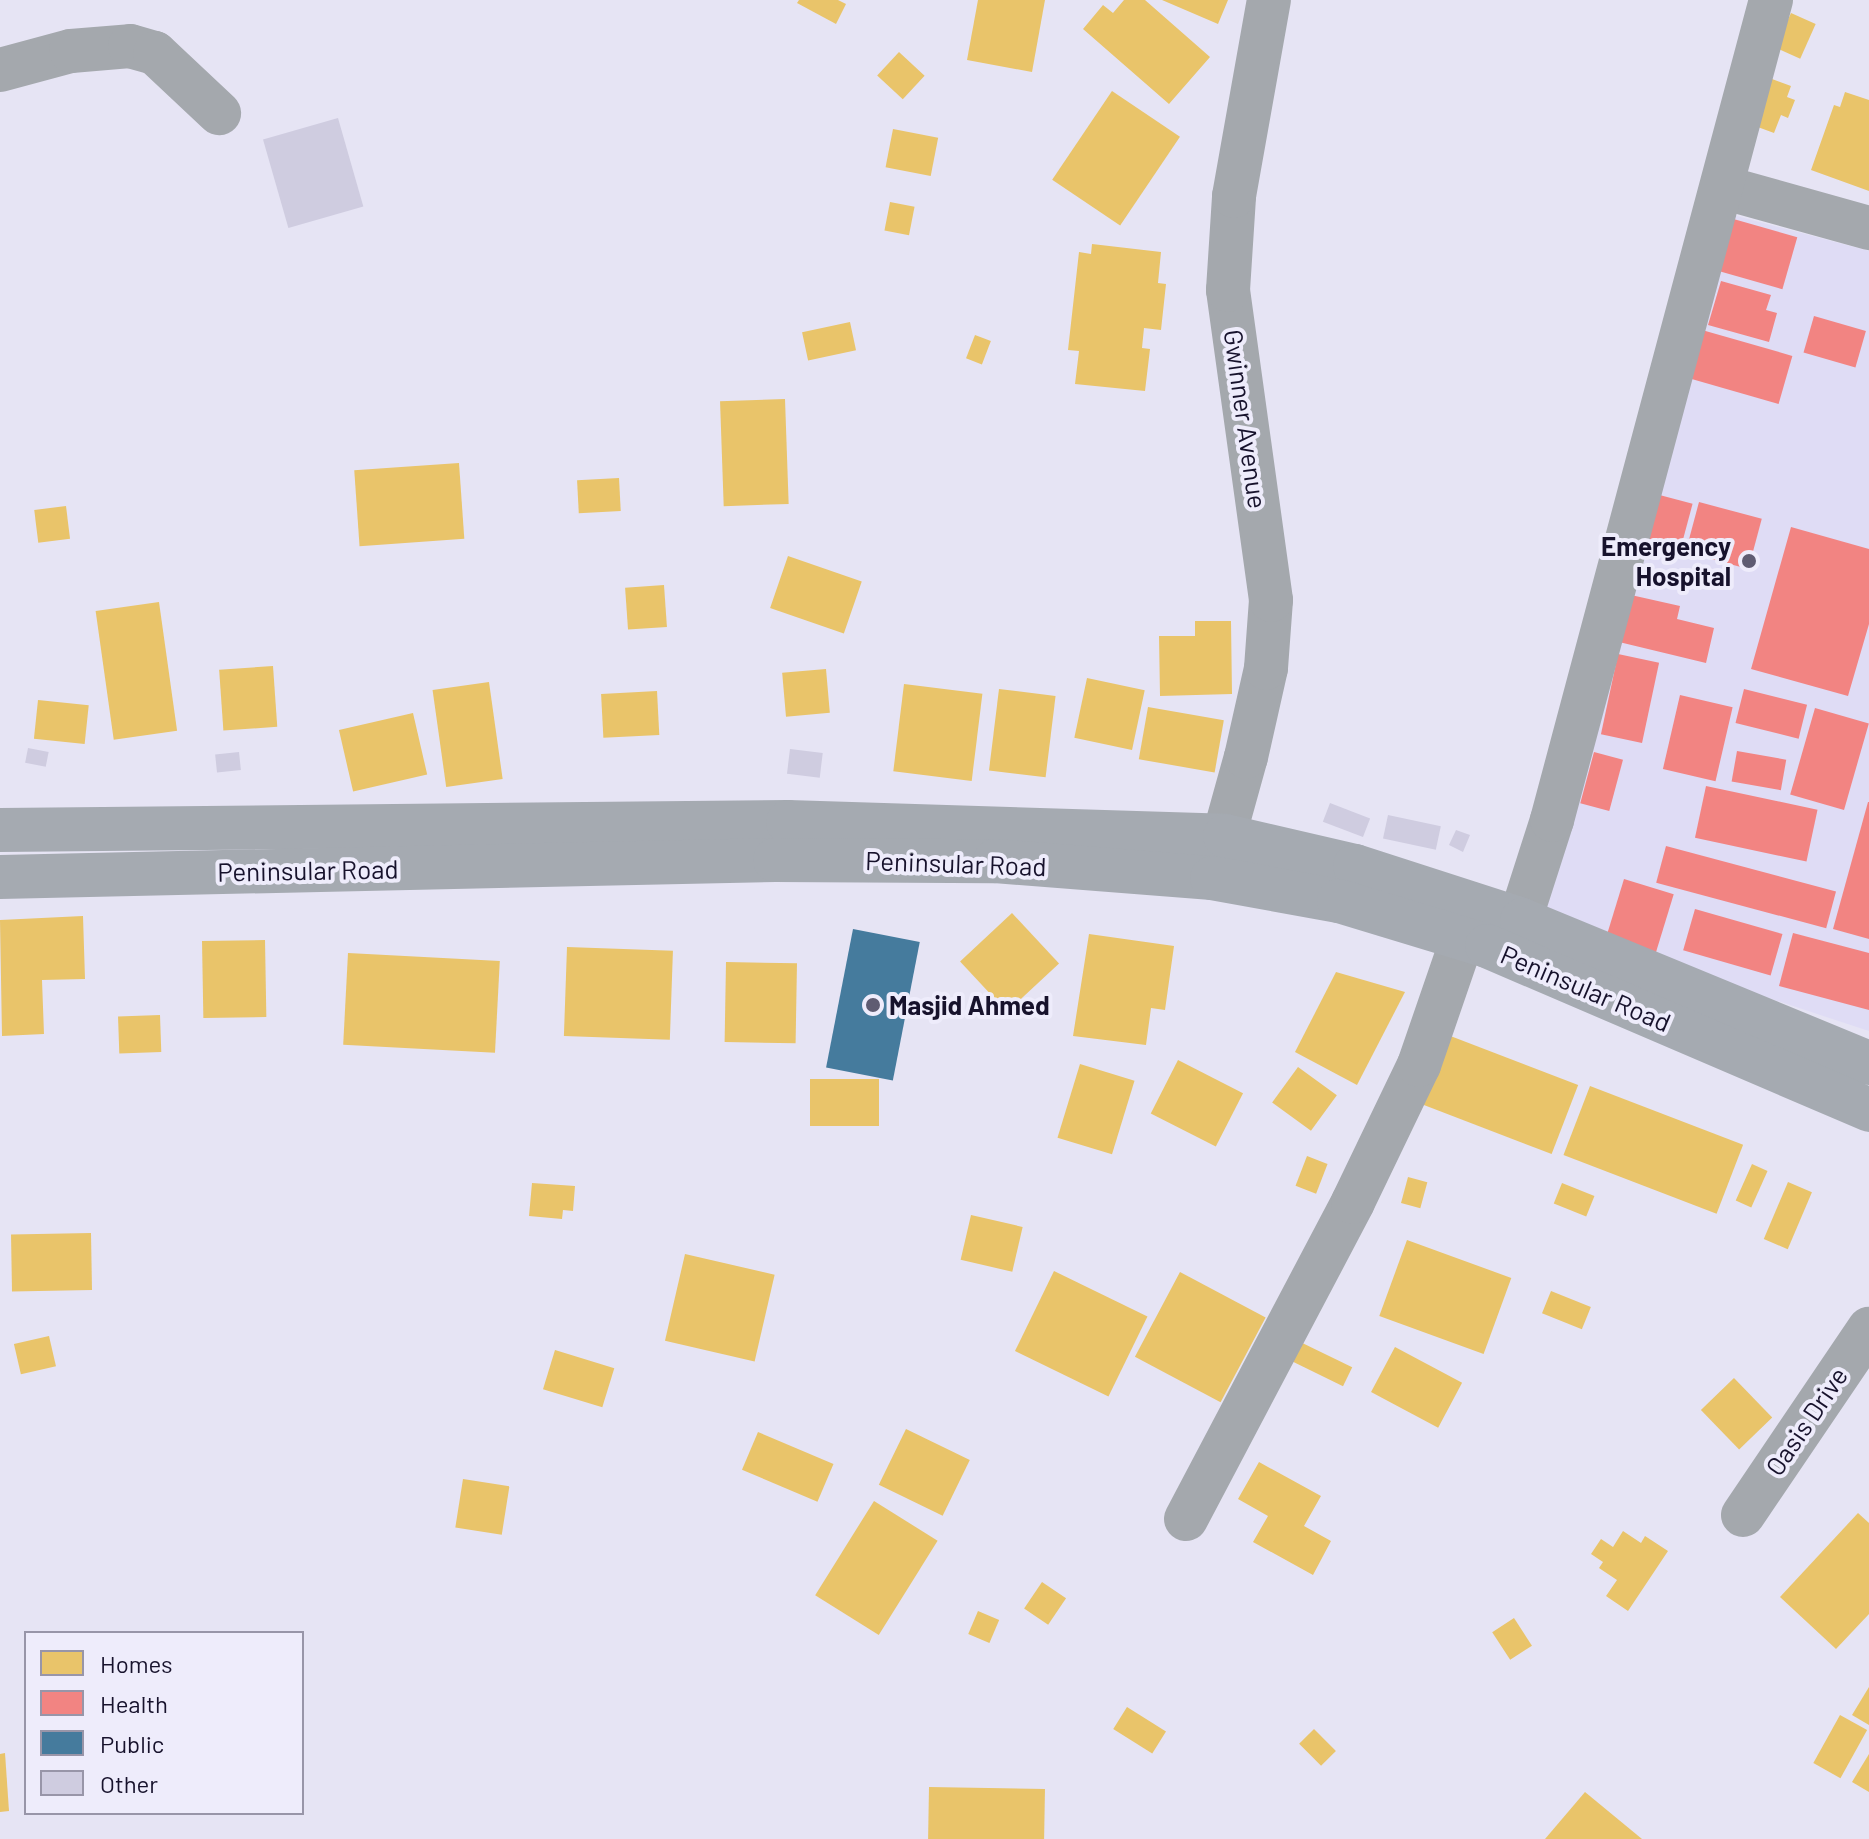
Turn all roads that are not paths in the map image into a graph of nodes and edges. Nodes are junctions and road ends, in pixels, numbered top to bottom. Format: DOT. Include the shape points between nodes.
graph roads {
  1 [pos="1269,0"];
  2 [pos="1771,0"];
  3 [pos="0,70"];
  4 [pos="219,113"];
  5 [pos="1722,187"];
  6 [pos="1869,228"];
  7 [pos="0,830"];
  8 [pos="1225,836"];
  9 [pos="0,877"];
  10 [pos="1212,878"];
  11 [pos="1515,937"];
  12 [pos="1462,940"];
  13 [pos="1869,1063"];
  14 [pos="1869,1110"];
  15 [pos="1869,1329"];
  16 [pos="1743,1515"];
  17 [pos="1186,1519"];
  1 -- 8 [label="street, Gwinner Avenue" via="1234,196 1228,290 1271,600 1266,668"];
  2 -- 5 [label="street"];
  3 -- 4 [label="street" via="71,51 130,46 155,53"];
  5 -- 6 [label="street"];
  5 -- 11 [label="street" via="1552,820"];
  7 -- 8 [label="main road, Peninsular Road" via="788,822"];
  8 -- 10 [label="street, Gwinner Avenue"];
  8 -- 11 [label="main road, Peninsular Road" via="1355,866"];
  9 -- 10 [label="main road, Peninsular Road" via="775,860 995,861"];
  10 -- 12 [label="main road, Peninsular Road" via="1339,901"];
  11 -- 12 [label="main road, Peninsular Road"];
  11 -- 13 [label="main road, Peninsular Road"];
  11 -- 14 [label="main road, Peninsular Road"];
  12 -- 17 [label="street" via="1419,1065"];
  15 -- 16 [label="street, Oasis Drive"];
}
